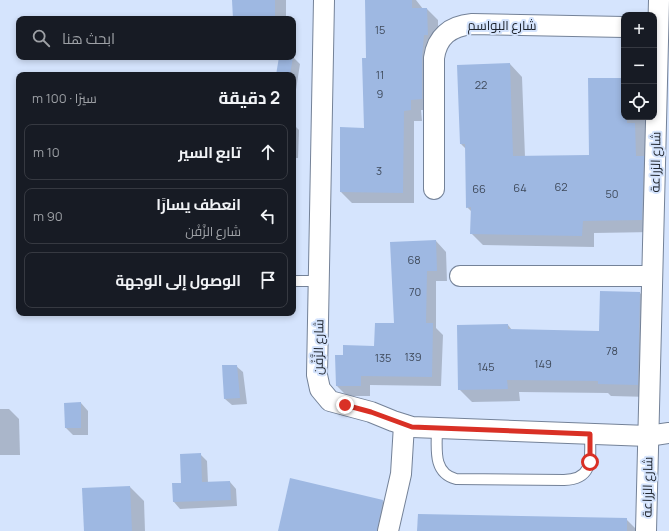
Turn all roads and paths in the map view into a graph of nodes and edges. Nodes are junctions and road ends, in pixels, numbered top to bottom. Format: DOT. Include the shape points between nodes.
graph roads {
  1 [pos="324,0"];
  2 [pos="659,0"];
  3 [pos="621,27"];
  4 [pos="660,27"];
  5 [pos="434,188"];
  6 [pos="460,276"];
  7 [pos="652,276"];
  8 [pos="296,281"];
  9 [pos="319,281"];
  10 [pos="404,425"];
  11 [pos="438,428"];
  12 [pos="669,433"];
  13 [pos="590,434"];
  14 [pos="648,436"];
  15 [pos="388,531"];
  16 [pos="646,531"];
  1 -- 9 [label="street, شارع الزَّفْن"];
  2 -- 4 [label="street, شارع الزراعة"];
  3 -- 5 [label="street, شارع البواسم" via="472,24 458,26 445,33 437,44 434,58"];
  4 -- 7 [label="street, شارع الزراعة"];
  6 -- 7 [label="street"];
  7 -- 14 [label="street, شارع الزراعة"];
  8 -- 9 [label="lane"];
  9 -- 10 [label="street, شارع الزَّفْن" via="317,375 320,389 330,401 371,412"];
  10 -- 11 [label="street, شارع الزَّفْن"];
  10 -- 15 [label="street" via="401,474"];
  11 -- 13 [label="street, شارع الزَّفْن"];
  11 -- 13 [label="lane" via="438,464 445,474 456,479 580,478 590,462"];
  12 -- 14 [label="street, شارع الزَّفْن"];
  13 -- 14 [label="street, شارع الزَّفْن"];
  14 -- 16 [label="street, شارع الزراعة"];
}
